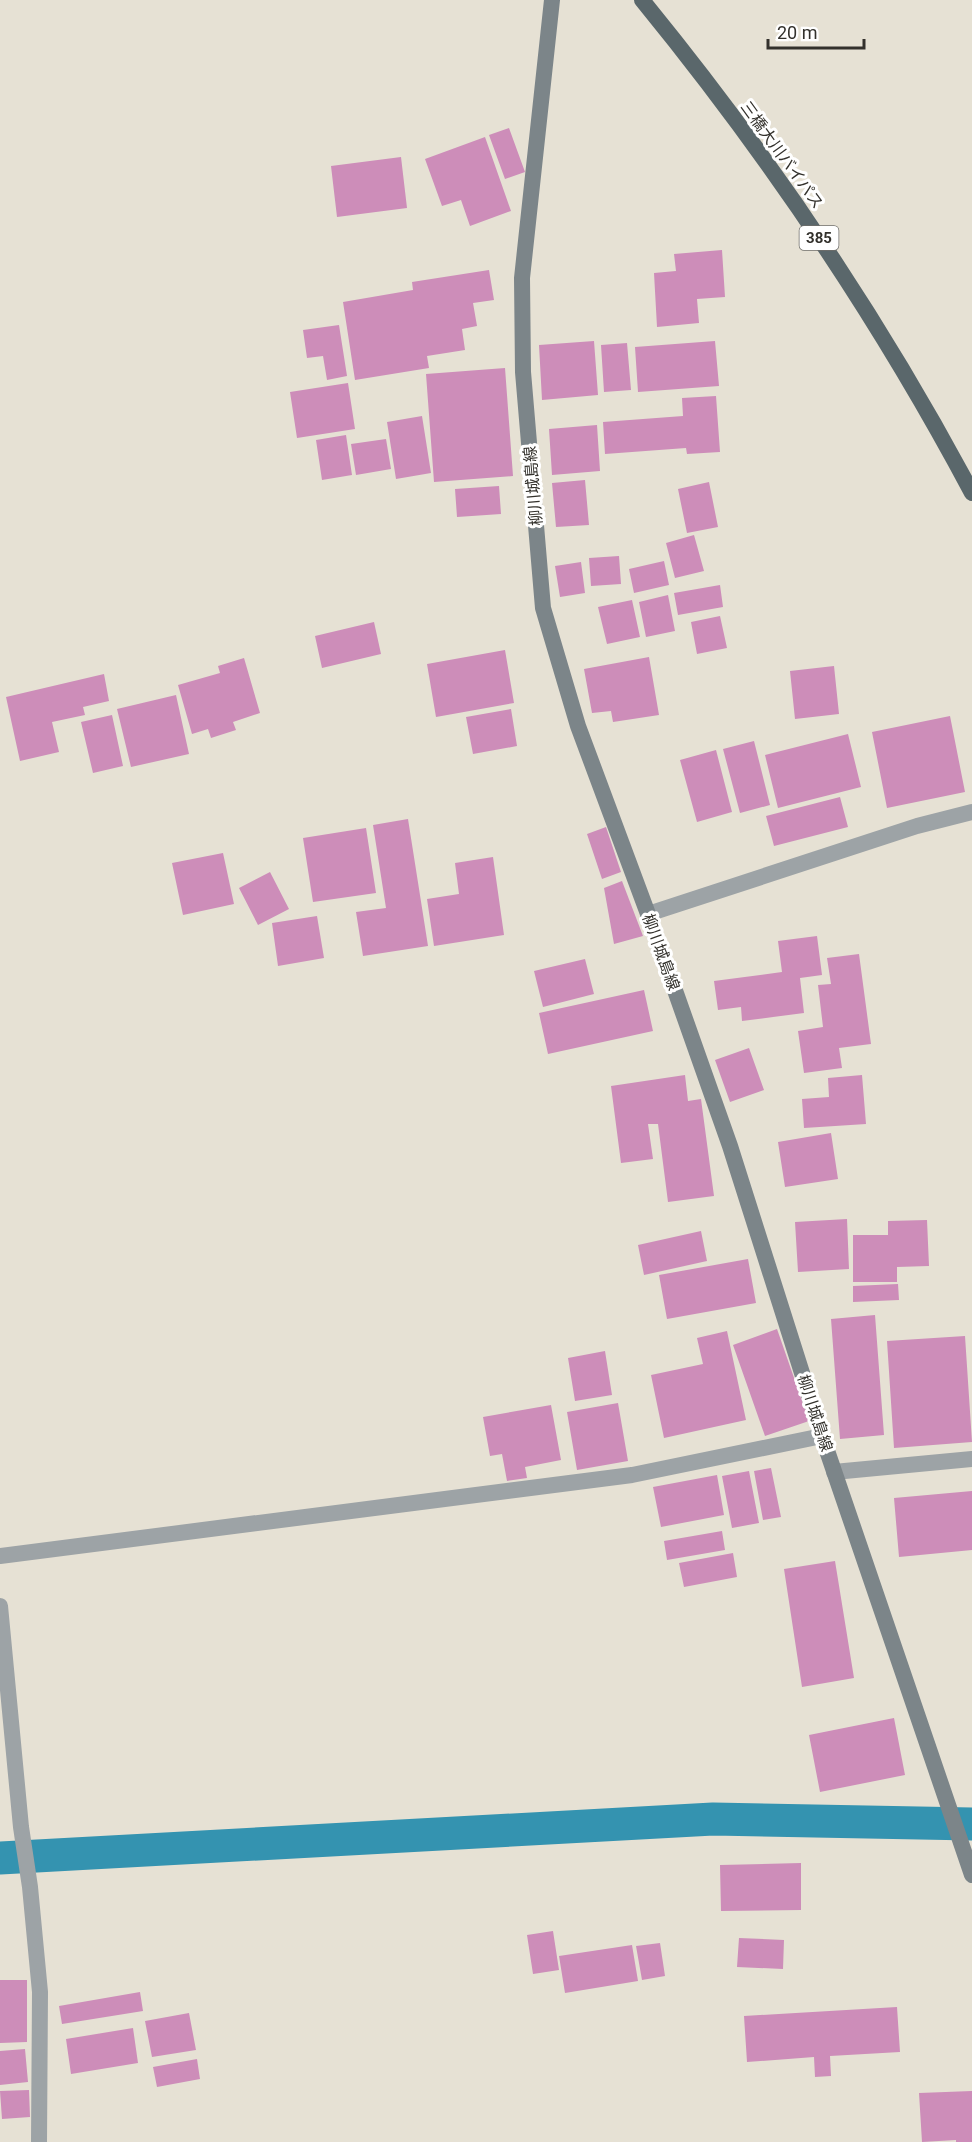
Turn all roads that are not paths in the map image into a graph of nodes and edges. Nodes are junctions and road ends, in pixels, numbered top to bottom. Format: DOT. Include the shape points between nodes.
graph roads {
  1 [pos="552,0"];
  2 [pos="642,0"];
  3 [pos="972,493"];
  4 [pos="972,812"];
  5 [pos="648,914"];
  6 [pos="822,1436"];
  7 [pos="972,1459"];
  8 [pos="834,1472"];
  9 [pos="0,1556"];
  10 [pos="0,1606"];
  11 [pos="972,1875"];
  12 [pos="39,2142"];
  1 -- 5 [label="main road, 柳川城島線" via="522,278 523,372 543,608 578,726"];
  2 -- 3 [label="highway, 三橋大川バイパス / 385" via="695,65 826,247 932,417"];
  4 -- 5 [label="street" via="916,826"];
  5 -- 6 [label="main road, 柳川城島線" via="730,1146"];
  6 -- 8 [label="main road, 柳川城島線"];
  6 -- 9 [label="street" via="632,1474"];
  7 -- 8 [label="street"];
  8 -- 11 [label="main road, 柳川城島線"];
  10 -- 12 [label="street" via="40,1992"];
}
